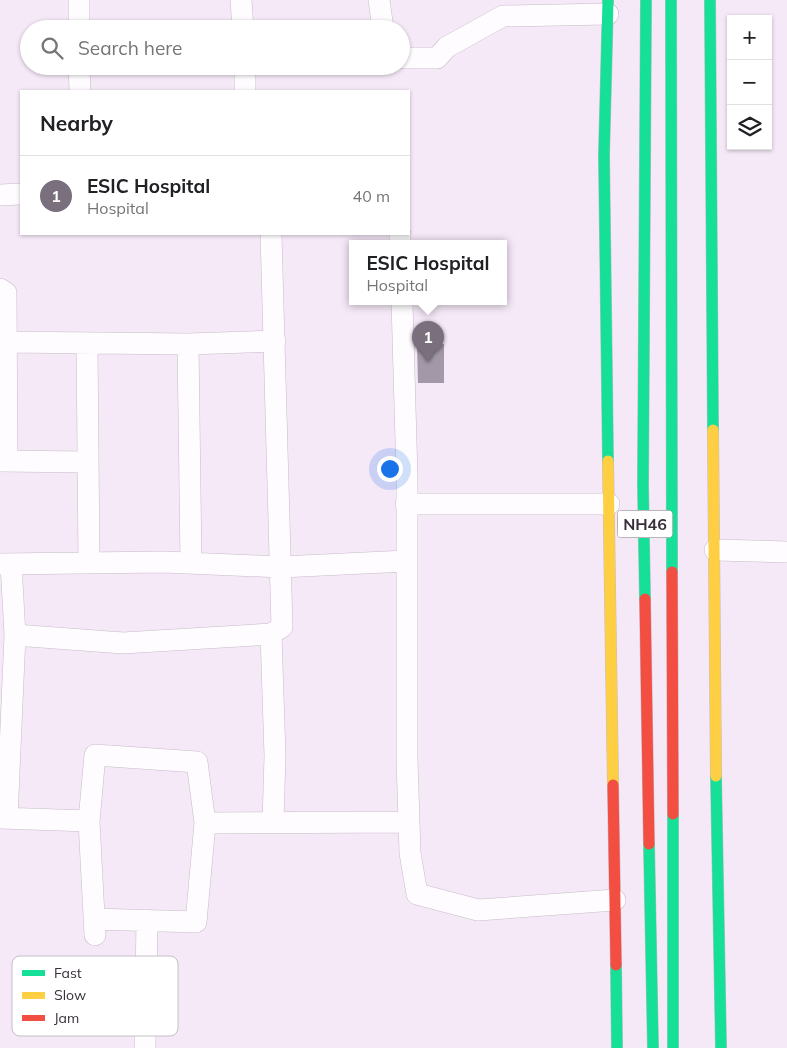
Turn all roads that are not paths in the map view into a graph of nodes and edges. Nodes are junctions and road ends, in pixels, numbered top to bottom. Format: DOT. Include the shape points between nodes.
graph roads {
  1 [pos="79,0"];
  2 [pos="242,0"];
  3 [pos="379,0"];
  4 [pos="646,0"];
  5 [pos="671,0"];
  6 [pos="710,0"];
  7 [pos="608,7"];
  8 [pos="79,20"];
  9 [pos="243,20"];
  10 [pos="382,20"];
  11 [pos="410,58"];
  12 [pos="79,75"];
  13 [pos="245,75"];
  14 [pos="80,90"];
  15 [pos="245,90"];
  16 [pos="0,194"];
  17 [pos="20,194"];
  18 [pos="271,235"];
  19 [pos="0,289"];
  20 [pos="402,305"];
  21 [pos="275,341"];
  22 [pos="6,342"];
  23 [pos="87,343"];
  24 [pos="188,344"];
  25 [pos="4,461"];
  26 [pos="86,462"];
  27 [pos="406,504"];
  28 [pos="609,504"];
  29 [pos="715,550"];
  30 [pos="787,552"];
  31 [pos="406,561"];
  32 [pos="89,563"];
  33 [pos="191,563"];
  34 [pos="5,564"];
  35 [pos="281,567"];
  36 [pos="271,634"];
  37 [pos="15,635"];
  38 [pos="4,818"];
  39 [pos="89,821"];
  40 [pos="409,822"];
  41 [pos="205,823"];
  42 [pos="273,823"];
  43 [pos="615,900"];
  44 [pos="147,920"];
  45 [pos="146,956"];
  46 [pos="617,1048"];
  47 [pos="653,1048"];
  48 [pos="673,1048"];
  49 [pos="721,1048"];
  1 -- 8 [label="street"];
  2 -- 9 [label="street"];
  3 -- 10 [label="street"];
  4 -- 47 [label="main road, NH46" via="643,485"];
  5 -- 48 [label="main road, NH46"];
  6 -- 29 [label="main road"];
  7 -- 11 [label="street" via="503,16 447,47 437,58"];
  7 -- 28 [label="main road" via="604,155"];
  12 -- 14 [label="street"];
  13 -- 15 [label="street"];
  16 -- 17 [label="street"];
  18 -- 21 [label="street"];
  19 -- 22 [label="street" via="6,293"];
  20 -- 27 [label="street"];
  21 -- 24 [label="street"];
  21 -- 35 [label="street"];
  22 -- 23 [label="street"];
  22 -- 25 [label="street"];
  23 -- 24 [label="street"];
  23 -- 26 [label="street"];
  24 -- 33 [label="street"];
  25 -- 26 [label="street"];
  26 -- 32 [label="street"];
  27 -- 28 [label="street"];
  27 -- 31 [label="street"];
  28 -- 43 [label="main road"];
  29 -- 30 [label="street"];
  29 -- 49 [label="main road"];
  31 -- 35 [label="street"];
  31 -- 40 [label="street"];
  32 -- 33 [label="street"];
  32 -- 34 [label="street"];
  33 -- 35 [label="street"];
  34 -- 37 [label="street"];
  35 -- 36 [label="street" via="282,627"];
  36 -- 37 [label="street" via="123,643"];
  36 -- 42 [label="street"];
  37 -- 38 [label="street"];
  38 -- 39 [label="street"];
  39 -- 41 [label="street" via="95,755 197,762"];
  39 -- 44 [label="street" via="94,927"];
  40 -- 42 [label="street"];
  40 -- 43 [label="street" via="416,894 478,910"];
  41 -- 42 [label="street"];
  41 -- 44 [label="street" via="196,922"];
  43 -- 46 [label="main road"];
  44 -- 45 [label="street"];
}
